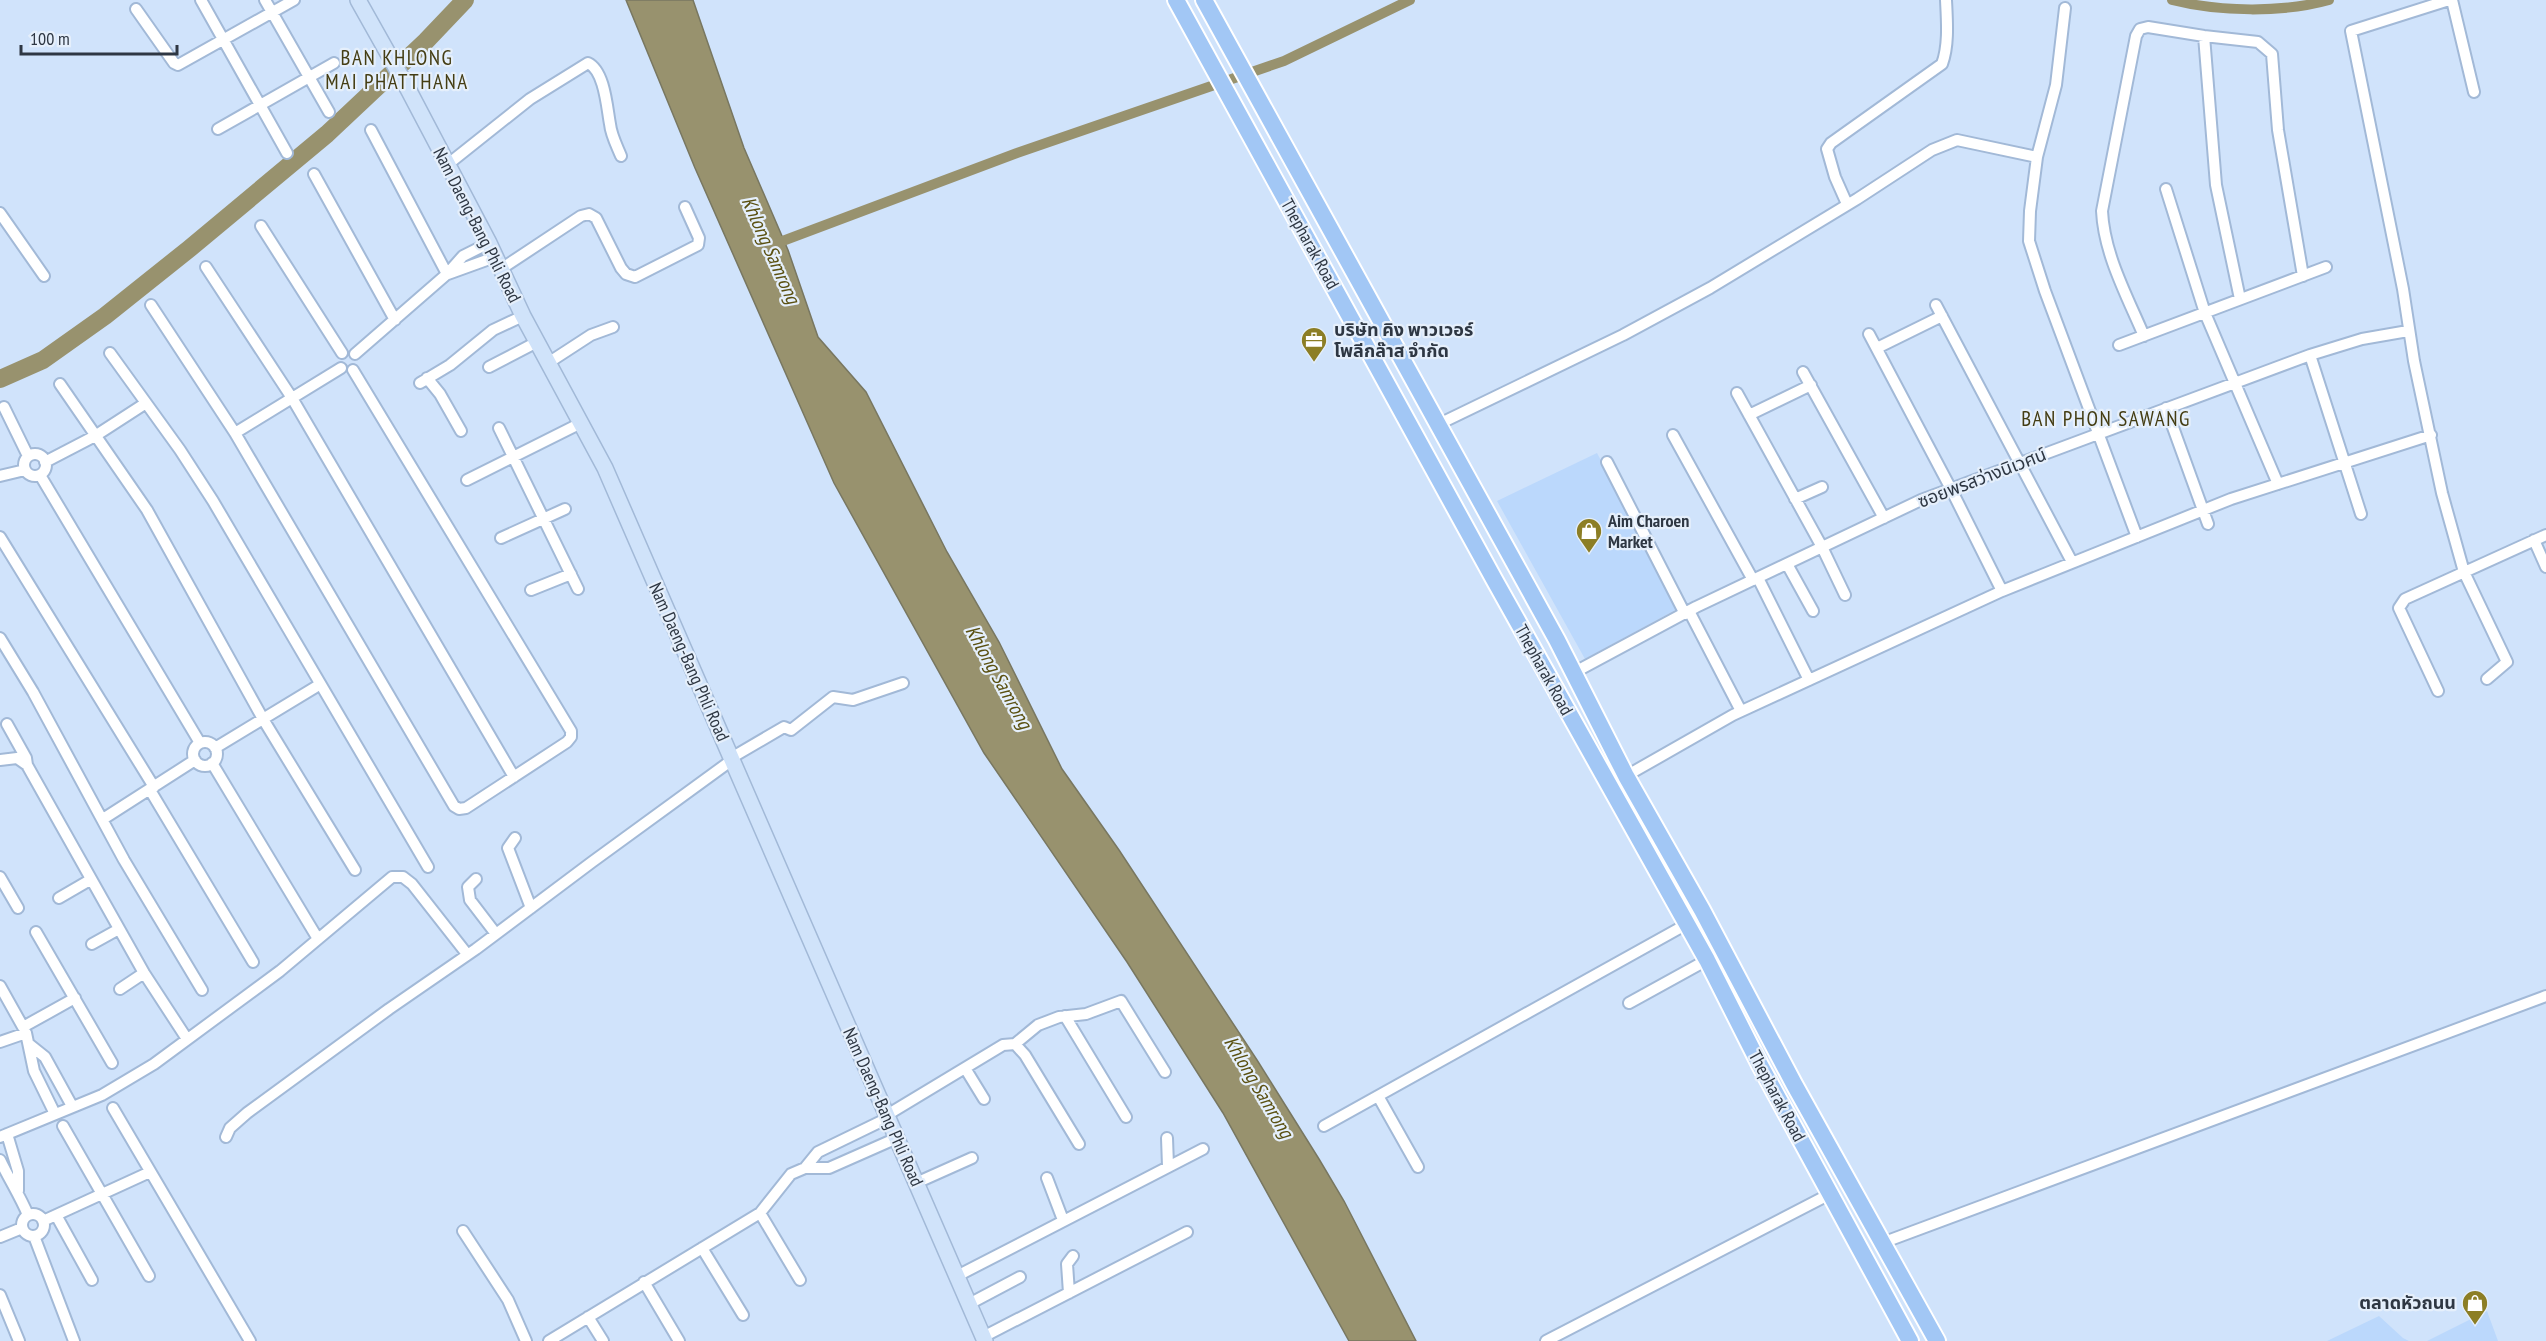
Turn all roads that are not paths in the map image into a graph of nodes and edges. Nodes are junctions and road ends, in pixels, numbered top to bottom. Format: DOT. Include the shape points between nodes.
graph roads {
  1 [pos="201,0"];
  2 [pos="265,0"];
  3 [pos="294,0"];
  4 [pos="358,0"];
  5 [pos="1176,0"];
  6 [pos="1204,0"];
  7 [pos="1946,0"];
  8 [pos="2450,0"];
  9 [pos="2065,8"];
  10 [pos="136,9"];
  11 [pos="272,12"];
  12 [pos="2204,36"];
  13 [pos="224,41"];
  14 [pos="334,63"];
  15 [pos="309,77"];
  16 [pos="2474,92"];
  17 [pos="260,104"];
  18 [pos="329,112"];
  19 [pos="218,129"];
  20 [pos="371,130"];
  21 [pos="287,153"];
  22 [pos="621,156"];
  23 [pos="2037,157"];
  24 [pos="447,165"];
  25 [pos="314,174"];
  26 [pos="2166,189"];
  27 [pos="1847,204"];
  28 [pos="685,207"];
  29 [pos="2,220"];
  30 [pos="261,226"];
  31 [pos="495,257"];
  32 [pos="206,267"];
  33 [pos="2326,267"];
  34 [pos="447,274"];
  35 [pos="44,276"];
  36 [pos="2303,276"];
  37 [pos="2240,299"];
  38 [pos="151,305"];
  39 [pos="2205,313"];
  40 [pos="523,316"];
  41 [pos="394,320"];
  42 [pos="613,327"];
  43 [pos="2408,331"];
  44 [pos="1869,334"];
  45 [pos="2144,336"];
  46 [pos="537,342"];
  47 [pos="2119,345"];
  48 [pos="1877,348"];
  49 [pos="342,353"];
  50 [pos="110,354"];
  51 [pos="355,354"];
  52 [pos="2310,354"];
  53 [pos="548,363"];
  54 [pos="489,366"];
  55 [pos="341,368"];
  56 [pos="353,370"];
  57 [pos="1803,372"];
  58 [pos="2236,382"];
  59 [pos="60,384"];
  60 [pos="1811,385"];
  61 [pos="1737,393"];
  62 [pos="292,398"];
  63 [pos="146,403"];
  64 [pos="4,407"];
  65 [pos="2166,408"];
  66 [pos="1749,415"];
  67 [pos="581,423"];
  68 [pos="1438,424"];
  69 [pos="499,428"];
  70 [pos="461,431"];
  71 [pos="235,433"];
  72 [pos="2100,433"];
  73 [pos="1673,435"];
  74 [pos="2431,435"];
  75 [pos="95,436"];
  76 [pos="28,456"];
  77 [pos="513,457"];
  78 [pos="45,462"];
  79 [pos="1607,462"];
  80 [pos="2345,462"];
  81 [pos="2019,463"];
  82 [pos="25,471"];
  83 [pos="40,475"];
  84 [pos="0,476"];
  85 [pos="467,480"];
  86 [pos="2278,484"];
  87 [pos="1822,486"];
  88 [pos="1951,489"];
  89 [pos="1795,499"];
  90 [pos="565,509"];
  91 [pos="2204,509"];
  92 [pos="2361,514"];
  93 [pos="543,517"];
  94 [pos="1884,518"];
  95 [pos="2208,524"];
  96 [pos="2546,535"];
  97 [pos="0,537"];
  98 [pos="2137,537"];
  99 [pos="501,538"];
  100 [pos="2534,540"];
  101 [pos="1822,547"];
  102 [pos="2072,562"];
  103 [pos="1787,564"];
  104 [pos="2546,567"];
  105 [pos="2464,572"];
  106 [pos="571,574"];
  107 [pos="1756,579"];
  108 [pos="578,589"];
  109 [pos="531,590"];
  110 [pos="2002,591"];
  111 [pos="1845,595"];
  112 [pos="1813,611"];
  113 [pos="1687,613"];
  114 [pos="0,638"];
  115 [pos="1575,672"];
  116 [pos="1809,680"];
  117 [pos="2487,680"];
  118 [pos="903,683"];
  119 [pos="319,685"];
  120 [pos="2438,691"];
  121 [pos="1741,711"];
  122 [pos="263,719"];
  123 [pos="7,724"];
  124 [pos="200,743"];
  125 [pos="215,748"];
  126 [pos="732,759"];
  127 [pos="0,760"];
  128 [pos="195,760"];
  129 [pos="212,764"];
  130 [pos="27,765"];
  131 [pos="1626,776"];
  132 [pos="514,777"];
  133 [pos="152,789"];
  134 [pos="103,819"];
  135 [pos="515,838"];
  136 [pos="428,867"];
  137 [pos="355,870"];
  138 [pos="0,877"];
  139 [pos="476,879"];
  140 [pos="90,880"];
  141 [pos="59,898"];
  142 [pos="18,908"];
  143 [pos="531,908"];
  144 [pos="1686,924"];
  145 [pos="119,929"];
  146 [pos="36,932"];
  147 [pos="496,934"];
  148 [pos="318,939"];
  149 [pos="92,944"];
  150 [pos="467,954"];
  151 [pos="1707,960"];
  152 [pos="253,962"];
  153 [pos="144,973"];
  154 [pos="0,986"];
  155 [pos="120,988"];
  156 [pos="202,990"];
  157 [pos="2546,996"];
  158 [pos="75,998"];
  159 [pos="1629,1003"];
  160 [pos="1065,1017"];
  161 [pos="25,1030"];
  162 [pos="187,1039"];
  163 [pos="0,1042"];
  164 [pos="1015,1044"];
  165 [pos="30,1045"];
  166 [pos="112,1063"];
  167 [pos="965,1068"];
  168 [pos="1165,1072"];
  169 [pos="1378,1096"];
  170 [pos="984,1099"];
  171 [pos="72,1106"];
  172 [pos="114,1108"];
  173 [pos="55,1114"];
  174 [pos="887,1116"];
  175 [pos="1126,1118"];
  176 [pos="63,1126"];
  177 [pos="1324,1126"];
  178 [pos="3,1135"];
  179 [pos="226,1137"];
  180 [pos="897,1138"];
  181 [pos="1167,1138"];
  182 [pos="1079,1144"];
  183 [pos="1203,1149"];
  184 [pos="972,1158"];
  185 [pos="0,1160"];
  186 [pos="1168,1166"];
  187 [pos="1418,1167"];
  188 [pos="805,1168"];
  189 [pos="150,1172"];
  190 [pos="1047,1179"];
  191 [pos="916,1183"];
  192 [pos="18,1191"];
  193 [pos="102,1193"];
  194 [pos="1830,1194"];
  195 [pos="760,1213"];
  196 [pos="28,1215"];
  197 [pos="56,1215"];
  198 [pos="1063,1220"];
  199 [pos="43,1221"];
  200 [pos="22,1228"];
  201 [pos="463,1231"];
  202 [pos="1187,1232"];
  203 [pos="34,1236"];
  204 [pos="0,1237"];
  205 [pos="1882,1243"];
  206 [pos="702,1248"];
  207 [pos="1074,1256"];
  208 [pos="149,1276"];
  209 [pos="957,1276"];
  210 [pos="1020,1277"];
  211 [pos="93,1280"];
  212 [pos="800,1280"];
  213 [pos="644,1282"];
  214 [pos="1069,1293"];
  215 [pos="0,1295"];
  216 [pos="969,1304"];
  217 [pos="744,1315"];
  218 [pos="588,1317"];
  219 [pos="984,1339"];
  220 [pos="19,1341"];
  221 [pos="74,1341"];
  222 [pos="250,1341"];
  223 [pos="526,1341"];
  224 [pos="549,1341"];
  225 [pos="603,1341"];
  226 [pos="679,1341"];
  227 [pos="1546,1341"];
  228 [pos="1910,1341"];
  229 [pos="1937,1341"];
  1 -- 13 [label="street"];
  2 -- 11 [label="street"];
  3 -- 11 [label="street"];
  4 -- 24 [label="main road, Nam Daeng-Bang Phli Road"];
  5 -- 144 [label="main road, Thepharak Road"];
  6 -- 68 [label="main road, Thepharak Road"];
  7 -- 27 [label="street" via="1942,64 1827,148"];
  8 -- 16 [label="street"];
  8 -- 43 [label="street" via="2351,31"];
  9 -- 23 [label="street" via="2056,85"];
  10 -- 13 [label="street" via="178,65"];
  11 -- 13 [label="street"];
  11 -- 15 [label="street"];
  12 -- 36 [label="street" via="2258,42 2272,54 2278,130"];
  12 -- 37 [label="street" via="2216,185"];
  12 -- 45 [label="street" via="2148,27 2140,29 2136,36 2102,211 2111,256"];
  13 -- 17 [label="street"];
  14 -- 15 [label="street"];
  15 -- 17 [label="street"];
  15 -- 18 [label="street"];
  17 -- 19 [label="street"];
  17 -- 21 [label="street"];
  20 -- 34 [label="street"];
  22 -- 24 [label="street" via="609,123 608,101 594,67 588,63 530,99"];
  23 -- 27 [label="street" via="1957,141 1932,150"];
  23 -- 72 [label="street" via="2029,241"];
  24 -- 31 [label="main road, Nam Daeng-Bang Phli Road"];
  25 -- 41 [label="street"];
  26 -- 39 [label="street"];
  27 -- 68 [label="street" via="1710,288 1623,335"];
  28 -- 31 [label="street" via="699,238 698,245 635,277 621,268 596,218 589,214"];
  29 -- 35 [label="street"];
  30 -- 49 [label="street"];
  31 -- 34 [label="street"];
  31 -- 40 [label="main road, Nam Daeng-Bang Phli Road"];
  32 -- 62 [label="street"];
  33 -- 36 [label="street"];
  34 -- 41 [label="street"];
  36 -- 37 [label="street"];
  37 -- 39 [label="street"];
  38 -- 71 [label="street"];
  39 -- 45 [label="street"];
  39 -- 58 [label="street"];
  40 -- 46 [label="main road, Nam Daeng-Bang Phli Road"];
  40 -- 70 [label="street" via="493,330 450,365 423,380 440,394"];
  41 -- 51 [label="street"];
  42 -- 53 [label="street" via="591,335"];
  43 -- 52 [label="street, ซอยพรสว่างนิเวศน์"];
  43 -- 74 [label="street"];
  44 -- 48 [label="street"];
  45 -- 47 [label="street"];
  46 -- 53 [label="main road, Nam Daeng-Bang Phli Road"];
  46 -- 54 [label="street"];
  48 -- 81 [label="street" via="1939,311"];
  48 -- 88 [label="street"];
  49 -- 51 [label="street"];
  49 -- 55 [label="street" via="338,359"];
  50 -- 63 [label="street"];
  51 -- 56 [label="street" via="358,362"];
  52 -- 58 [label="street, ซอยพรสว่างนิเวศน์"];
  52 -- 80 [label="street"];
  53 -- 67 [label="main road, Nam Daeng-Bang Phli Road"];
  55 -- 56 [label="street"];
  55 -- 62 [label="street"];
  56 -- 132 [label="street" via="572,731 567,742"];
  57 -- 60 [label="street"];
  58 -- 65 [label="street, ซอยพรสว่างนิเวศน์"];
  58 -- 86 [label="street"];
  59 -- 75 [label="street"];
  60 -- 66 [label="street"];
  60 -- 94 [label="street"];
  61 -- 66 [label="street"];
  62 -- 71 [label="street"];
  62 -- 132 [label="street"];
  63 -- 75 [label="street"];
  63 -- 119 [label="street" via="213,501"];
  64 -- 76 [label="street"];
  65 -- 72 [label="street, ซอยพรสว่างนิเวศน์"];
  65 -- 91 [label="street"];
  66 -- 89 [label="street"];
  67 -- 77 [label="street"];
  67 -- 126 [label="main road, Nam Daeng-Bang Phli Road" via="608,474"];
  68 -- 115 [label="main road, Thepharak Road"];
  69 -- 77 [label="street"];
  71 -- 132 [label="street" via="454,806 466,808"];
  72 -- 81 [label="street, ซอยพรสว่างนิเวศน์"];
  72 -- 98 [label="street"];
  73 -- 107 [label="street"];
  74 -- 80 [label="street"];
  74 -- 105 [label="street"];
  75 -- 78 [label="street"];
  75 -- 122 [label="street" via="147,510"];
  76 -- 78 [label="street" via="38,455"];
  76 -- 82 [label="street" via="23,464"];
  77 -- 85 [label="street"];
  77 -- 93 [label="street"];
  78 -- 83 [label="street"];
  79 -- 113 [label="street"];
  80 -- 86 [label="street"];
  80 -- 92 [label="street"];
  81 -- 88 [label="street, ซอยพรสว่างนิเวศน์"];
  81 -- 102 [label="street"];
  82 -- 83 [label="street" via="30,476"];
  82 -- 84 [label="street"];
  83 -- 124 [label="street"];
  86 -- 91 [label="street"];
  87 -- 89 [label="street"];
  88 -- 94 [label="street, ซอยพรสว่างนิเวศน์"];
  88 -- 110 [label="street"];
  89 -- 101 [label="street"];
  90 -- 93 [label="street"];
  91 -- 95 [label="street"];
  91 -- 98 [label="street"];
  93 -- 99 [label="street"];
  93 -- 106 [label="street"];
  94 -- 101 [label="street, ซอยพรสว่างนิเวศน์"];
  96 -- 100 [label="street"];
  97 -- 133 [label="street"];
  98 -- 102 [label="street"];
  100 -- 104 [label="street"];
  100 -- 105 [label="street"];
  101 -- 103 [label="street, ซอยพรสว่างนิเวศน์"];
  101 -- 111 [label="street"];
  102 -- 110 [label="street"];
  103 -- 107 [label="street, ซอยพรสว่างนิเวศน์"];
  103 -- 112 [label="street"];
  105 -- 117 [label="street" via="2507,662"];
  105 -- 120 [label="street" via="2405,599 2399,608"];
  106 -- 108 [label="street"];
  106 -- 109 [label="street"];
  107 -- 113 [label="street, ซอยพรสว่างนิเวศน์"];
  107 -- 116 [label="street"];
  110 -- 116 [label="street"];
  113 -- 115 [label="street, ซอยพรสว่างนิเวศน์"];
  113 -- 121 [label="street"];
  114 -- 134 [label="street"];
  115 -- 131 [label="main road, Thepharak Road"];
  116 -- 121 [label="street"];
  118 -- 126 [label="street" via="853,700 833,697 791,730 784,727"];
  119 -- 122 [label="street"];
  119 -- 136 [label="street"];
  121 -- 131 [label="street"];
  122 -- 125 [label="street"];
  122 -- 137 [label="street"];
  123 -- 130 [label="street"];
  124 -- 125 [label="street"];
  124 -- 128 [label="street" via="194,749"];
  125 -- 129 [label="street" via="217,756"];
  126 -- 143 [label="street"];
  126 -- 174 [label="main road, Nam Daeng-Bang Phli Road"];
  127 -- 130 [label="street" via="17,758"];
  128 -- 129 [label="street" via="202,766"];
  128 -- 133 [label="street"];
  129 -- 148 [label="street"];
  130 -- 140 [label="street"];
  131 -- 205 [label="main road, Thepharak Road"];
  133 -- 134 [label="street"];
  133 -- 152 [label="street"];
  134 -- 156 [label="street"];
  135 -- 143 [label="street" via="508,848 510,857"];
  138 -- 142 [label="street"];
  139 -- 147 [label="street" via="468,887 470,900"];
  140 -- 141 [label="street"];
  140 -- 145 [label="street"];
  143 -- 147 [label="street"];
  144 -- 151 [label="main road, Thepharak Road"];
  144 -- 169 [label="street"];
  145 -- 149 [label="street"];
  145 -- 153 [label="street"];
  146 -- 158 [label="street"];
  147 -- 150 [label="street"];
  148 -- 150 [label="street" via="383,883 392,877 403,877"];
  148 -- 162 [label="street"];
  150 -- 179 [label="street" via="247,1113"];
  151 -- 159 [label="street"];
  151 -- 194 [label="main road, Thepharak Road"];
  153 -- 155 [label="street"];
  153 -- 162 [label="street"];
  154 -- 161 [label="street"];
  157 -- 205 [label="street"];
  158 -- 161 [label="street"];
  158 -- 166 [label="street"];
  160 -- 164 [label="street" via="1038,1024"];
  160 -- 168 [label="street" via="1121,1001"];
  160 -- 175 [label="street"];
  161 -- 163 [label="street"];
  161 -- 165 [label="street"];
  162 -- 171 [label="street" via="127,1082"];
  164 -- 167 [label="street" via="1003,1045"];
  164 -- 182 [label="street"];
  165 -- 171 [label="street" via="45,1057"];
  165 -- 173 [label="street" via="34,1071"];
  167 -- 170 [label="street"];
  167 -- 174 [label="street"];
  169 -- 177 [label="street"];
  169 -- 187 [label="street"];
  171 -- 173 [label="street"];
  172 -- 189 [label="street"];
  173 -- 178 [label="street"];
  174 -- 180 [label="main road, Nam Daeng-Bang Phli Road"];
  174 -- 188 [label="street" via="818,1152"];
  176 -- 193 [label="street"];
  178 -- 192 [label="street" via="18,1171"];
  180 -- 188 [label="street" via="829,1168"];
  180 -- 191 [label="main road, Nam Daeng-Bang Phli Road"];
  181 -- 186 [label="street"];
  183 -- 186 [label="street"];
  184 -- 191 [label="street"];
  185 -- 192 [label="street"];
  186 -- 198 [label="street"];
  188 -- 195 [label="street" via="791,1174"];
  189 -- 193 [label="street"];
  189 -- 222 [label="street"];
  190 -- 198 [label="street"];
  191 -- 209 [label="main road, Nam Daeng-Bang Phli Road"];
  192 -- 196 [label="street"];
  193 -- 197 [label="street"];
  193 -- 208 [label="street"];
  194 -- 227 [label="street"];
  194 -- 228 [label="main road, Thepharak Road"];
  195 -- 206 [label="street"];
  195 -- 212 [label="street"];
  196 -- 199 [label="street" via="37,1215"];
  196 -- 200 [label="street"];
  197 -- 199 [label="street"];
  197 -- 211 [label="street"];
  198 -- 209 [label="street"];
  199 -- 203 [label="street" via="41,1233"];
  200 -- 203 [label="street"];
  200 -- 204 [label="street"];
  201 -- 223 [label="street" via="508,1300"];
  202 -- 214 [label="street"];
  203 -- 221 [label="street"];
  205 -- 229 [label="main road, Thepharak Road"];
  206 -- 213 [label="street"];
  206 -- 217 [label="street"];
  207 -- 214 [label="street" via="1067,1264"];
  209 -- 216 [label="main road, Nam Daeng-Bang Phli Road"];
  210 -- 216 [label="street"];
  213 -- 218 [label="street"];
  213 -- 226 [label="street"];
  214 -- 219 [label="street"];
  215 -- 220 [label="street"];
  216 -- 219 [label="main road, Nam Daeng-Bang Phli Road"];
  218 -- 224 [label="street"];
  218 -- 225 [label="street"];
}
